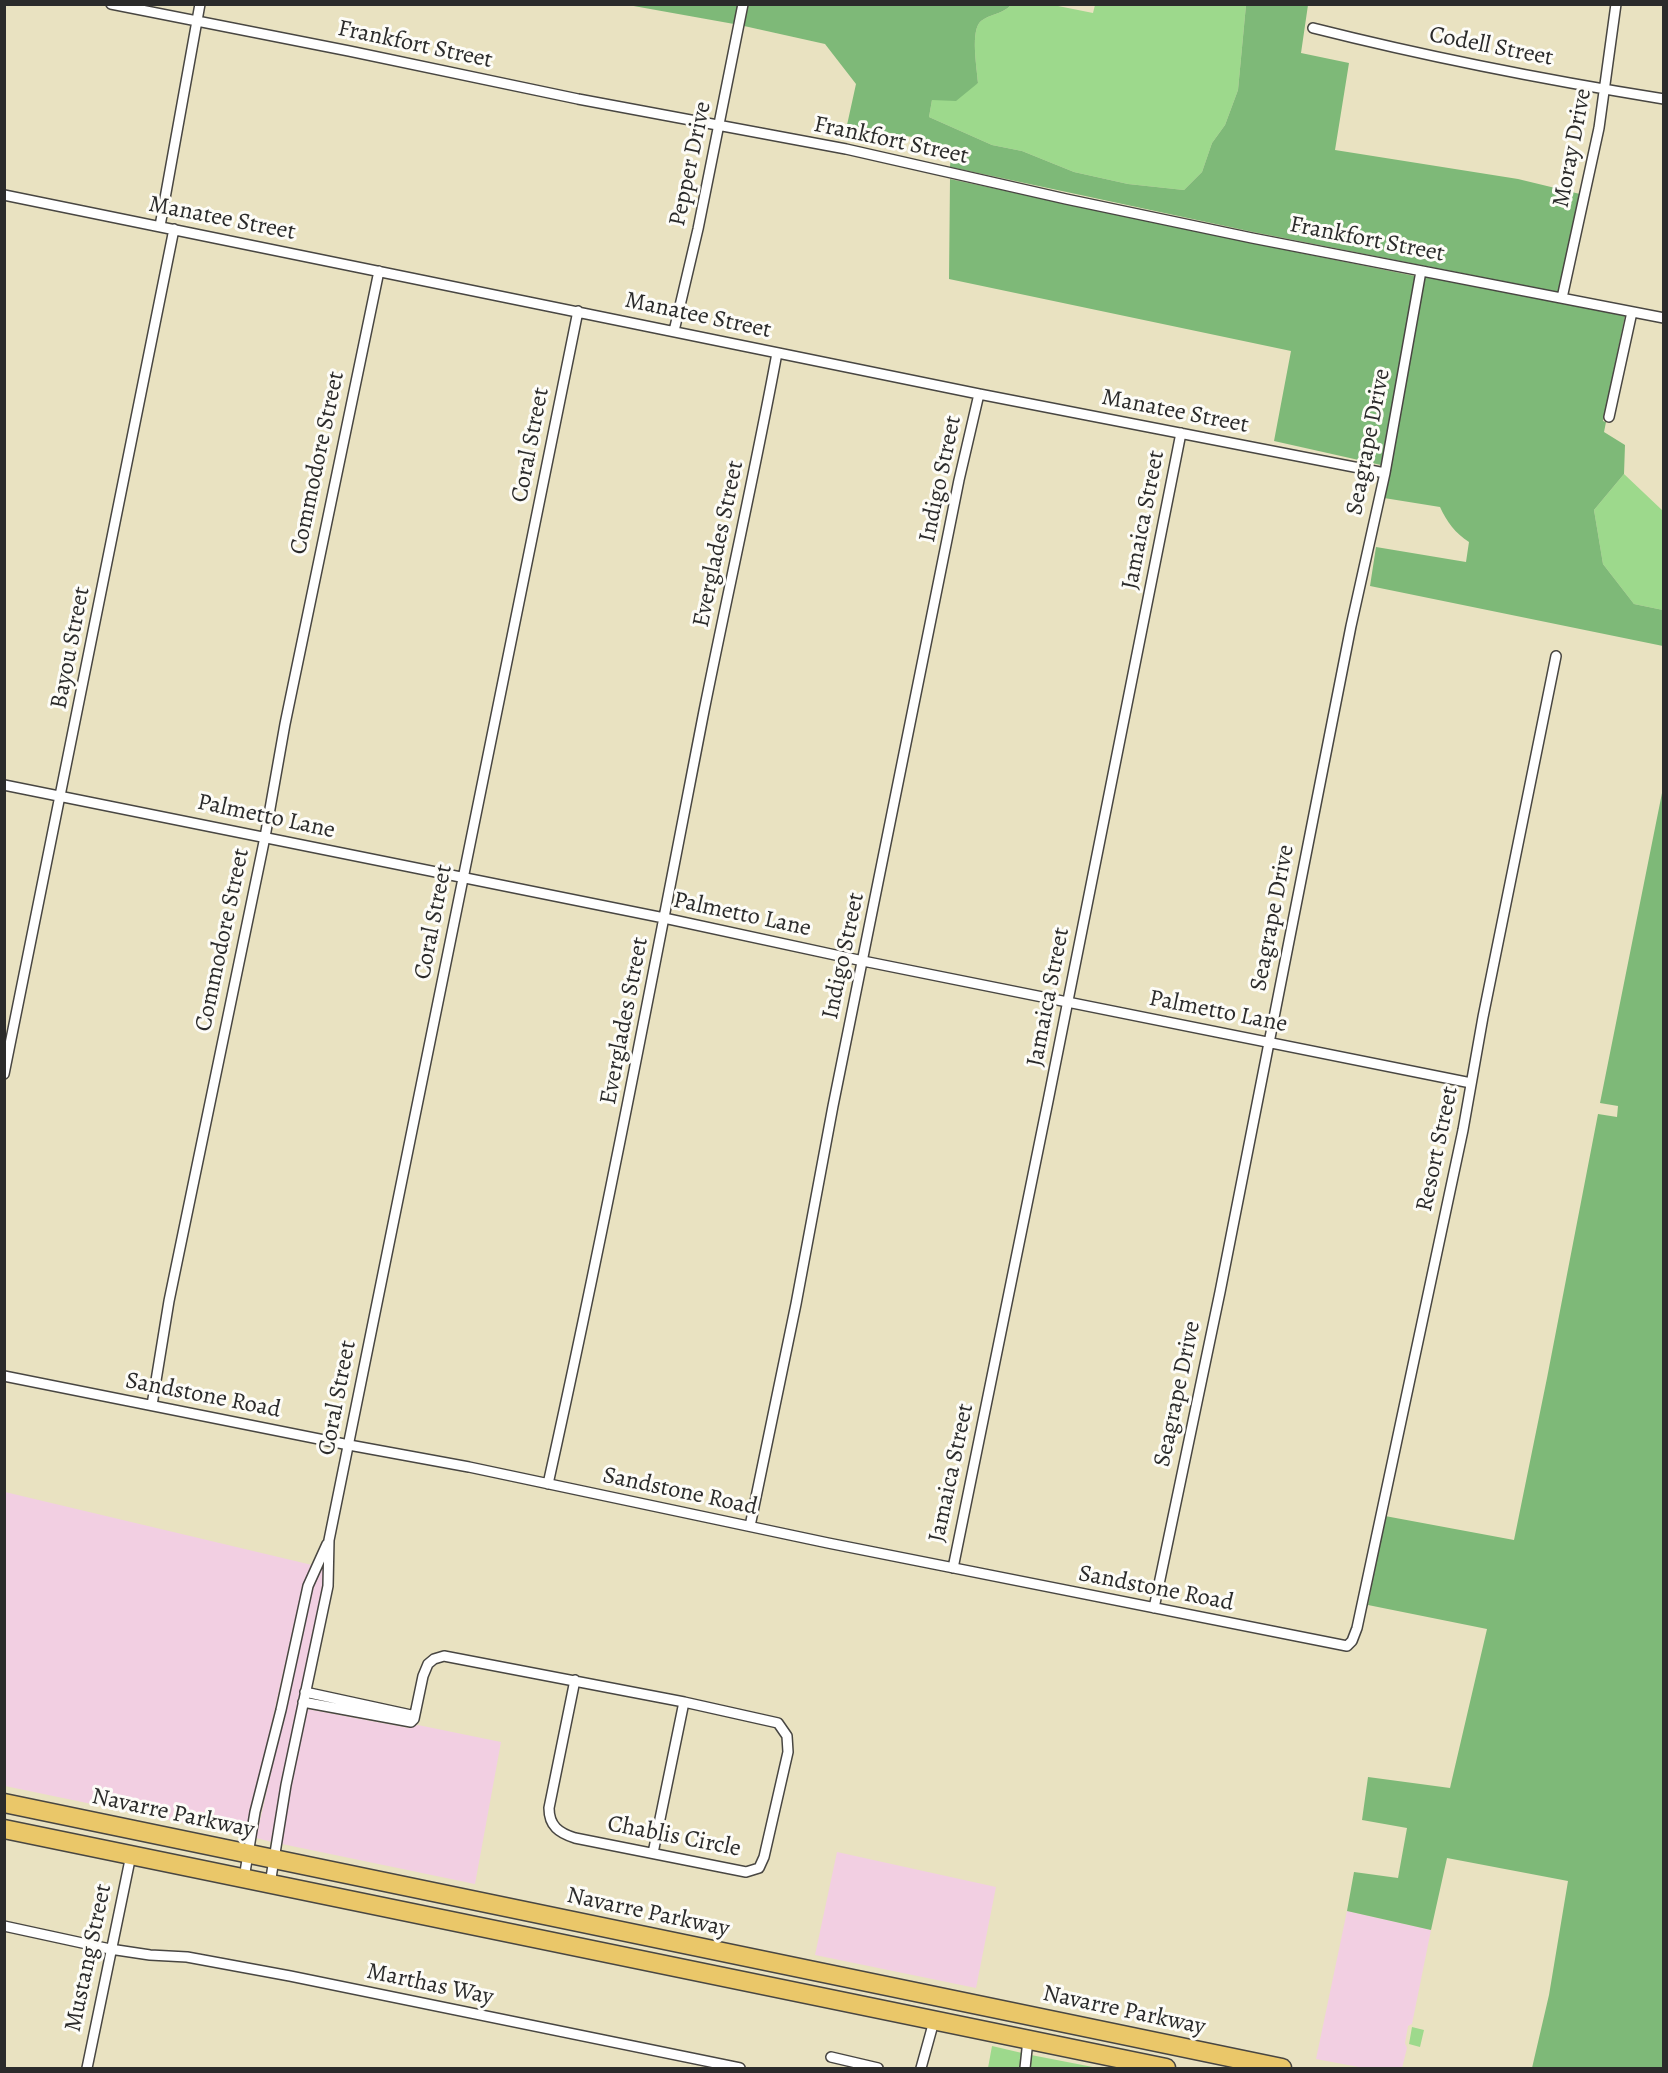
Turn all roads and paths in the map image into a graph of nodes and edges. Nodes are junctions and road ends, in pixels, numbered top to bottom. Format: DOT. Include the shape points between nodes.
graph roads {
  1 [pos="111,4"];
  2 [pos="200,4"];
  3 [pos="743,4"];
  4 [pos="1616,4"];
  5 [pos="197,22"];
  6 [pos="1313,28"];
  7 [pos="1604,89"];
  8 [pos="1664,99"];
  9 [pos="719,126"];
  10 [pos="4,195"];
  11 [pos="160,226"];
  12 [pos="174,229"];
  13 [pos="379,271"];
  14 [pos="1421,271"];
  15 [pos="1562,298"];
  16 [pos="578,311"];
  17 [pos="1632,312"];
  18 [pos="1664,318"];
  19 [pos="674,331"];
  20 [pos="777,353"];
  21 [pos="979,394"];
  22 [pos="1609,417"];
  23 [pos="1181,433"];
  24 [pos="1385,473"];
  25 [pos="1556,656"];
  26 [pos="4,785"];
  27 [pos="61,796"];
  28 [pos="265,837"];
  29 [pos="462,877"];
  30 [pos="664,918"];
  31 [pos="863,962"];
  32 [pos="1068,1001"];
  33 [pos="1269,1042"];
  34 [pos="4,1074"];
  35 [pos="1471,1083"];
  36 [pos="4,1376"];
  37 [pos="152,1405"];
  38 [pos="349,1445"];
  39 [pos="548,1484"];
  40 [pos="750,1526"];
  41 [pos="329,1539"];
  42 [pos="953,1568"];
  43 [pos="1154,1608"];
  44 [pos="1347,1646"];
  45 [pos="575,1680"];
  46 [pos="304,1697"];
  47 [pos="684,1702"];
  48 [pos="4,1803"];
  49 [pos="4,1829"];
  50 [pos="652,1853"];
  51 [pos="131,1855"];
  52 [pos="248,1855"];
  53 [pos="274,1861"];
  54 [pos="244,1878"];
  55 [pos="270,1884"];
  56 [pos="522,1924"];
  57 [pos="4,1926"];
  58 [pos="110,1949"];
  59 [pos="934,2021"];
  60 [pos="1028,2040"];
  61 [pos="831,2057"];
  62 [pos="87,2068"];
  63 [pos="740,2068"];
  64 [pos="878,2068"];
  65 [pos="921,2068"];
  66 [pos="1025,2068"];
  67 [pos="1166,2068"];
  68 [pos="1282,2068"];
  1 -- 5 [label="street, Frankfort Street"];
  2 -- 5 [label="street"];
  3 -- 9 [label="street, Pepper Drive"];
  4 -- 7 [label="street, Moray Drive"];
  5 -- 9 [label="street, Frankfort Street"];
  5 -- 11 [label="street"];
  6 -- 7 [label="street, Codell Street"];
  7 -- 8 [label="street, Codell Street"];
  7 -- 15 [label="street, Moray Drive"];
  9 -- 14 [label="street, Frankfort Street"];
  9 -- 19 [label="street, Pepper Drive"];
  10 -- 11 [label="street, Manatee Street"];
  11 -- 12 [label="street, Manatee Street"];
  12 -- 13 [label="street, Manatee Street"];
  12 -- 27 [label="street, Bayou Street"];
  13 -- 16 [label="street, Manatee Street"];
  13 -- 28 [label="street, Commodore Street"];
  14 -- 15 [label="street, Frankfort Street"];
  14 -- 24 [label="street, Seagrape Drive"];
  15 -- 17 [label="street, Frankfort Street"];
  16 -- 19 [label="street, Manatee Street"];
  16 -- 29 [label="street, Coral Street"];
  17 -- 18 [label="street, Frankfort Street"];
  17 -- 22 [label="street"];
  19 -- 20 [label="street, Manatee Street"];
  20 -- 21 [label="street, Manatee Street"];
  20 -- 30 [label="street, Everglades Street"];
  21 -- 23 [label="street, Manatee Street"];
  21 -- 31 [label="street, Indigo Street"];
  23 -- 24 [label="street, Manatee Street"];
  23 -- 32 [label="street, Jamaica Street"];
  24 -- 33 [label="street, Seagrape Drive"];
  25 -- 35 [label="street, Resort Street"];
  26 -- 27 [label="street, Palmetto Lane"];
  27 -- 28 [label="street, Palmetto Lane"];
  27 -- 34 [label="street, Bayou Street"];
  28 -- 29 [label="street, Palmetto Lane"];
  28 -- 37 [label="street, Commodore Street" via="169,1300"];
  29 -- 30 [label="street, Palmetto Lane"];
  29 -- 38 [label="street, Coral Street"];
  30 -- 31 [label="street, Palmetto Lane"];
  30 -- 39 [label="street, Everglades Street" via="621,1143"];
  31 -- 32 [label="street, Palmetto Lane"];
  31 -- 40 [label="street, Indigo Street"];
  32 -- 33 [label="street, Palmetto Lane"];
  32 -- 42 [label="street, Jamaica Street"];
  33 -- 35 [label="street, Palmetto Lane"];
  33 -- 43 [label="street, Seagrape Drive"];
  35 -- 44 [label="street, Resort Street" via="1357,1628"];
  36 -- 37 [label="street, Sandstone Road"];
  37 -- 38 [label="street, Sandstone Road"];
  38 -- 39 [label="street, Sandstone Road"];
  38 -- 41 [label="street, Coral Street"];
  39 -- 40 [label="street, Sandstone Road"];
  40 -- 42 [label="street, Sandstone Road"];
  41 -- 46 [label="street, Coral Street" via="328,1586"];
  41 -- 52 [label="street, Coral Street" via="308,1586"];
  42 -- 43 [label="street, Sandstone Road"];
  43 -- 44 [label="street, Sandstone Road"];
  45 -- 46 [label="street, Chablis Circle" via="439,1657 428,1664 423,1676 414,1719 411,1714"];
  45 -- 47 [label="street, Chablis Circle"];
  45 -- 50 [label="street, Chablis Circle" via="550,1819 564,1835"];
  46 -- 53 [label="street, Coral Street"];
  47 -- 50 [label="street"];
  47 -- 50 [label="street, Chablis Circle" via="778,1723 787,1736 788,1752 759,1868 746,1872"];
  48 -- 52 [label="highway, Navarre Parkway"];
  49 -- 51 [label="highway, Navarre Parkway"];
  51 -- 54 [label="highway, Navarre Parkway"];
  51 -- 58 [label="street, Mustang Street"];
  52 -- 53 [label="highway, Navarre Parkway"];
  52 -- 54 [label="street, Coral Street"];
  53 -- 55 [label="street, Coral Street"];
  53 -- 56 [label="highway, Navarre Parkway"];
  54 -- 55 [label="highway, Navarre Parkway"];
  55 -- 56 [label="highway, Navarre Parkway"];
  56 -- 59 [label="highway, Navarre Parkway"];
  56 -- 68 [label="highway, Navarre Parkway"];
  57 -- 58 [label="street, Marthas Way"];
  58 -- 62 [label="street, Mustang Street"];
  58 -- 63 [label="street, Marthas Way" via="187,1957 290,1976"];
  59 -- 60 [label="highway, Navarre Parkway"];
  59 -- 65 [label="street"];
  60 -- 66 [label="street"];
  60 -- 67 [label="highway, Navarre Parkway"];
  61 -- 64 [label="street"];
}
